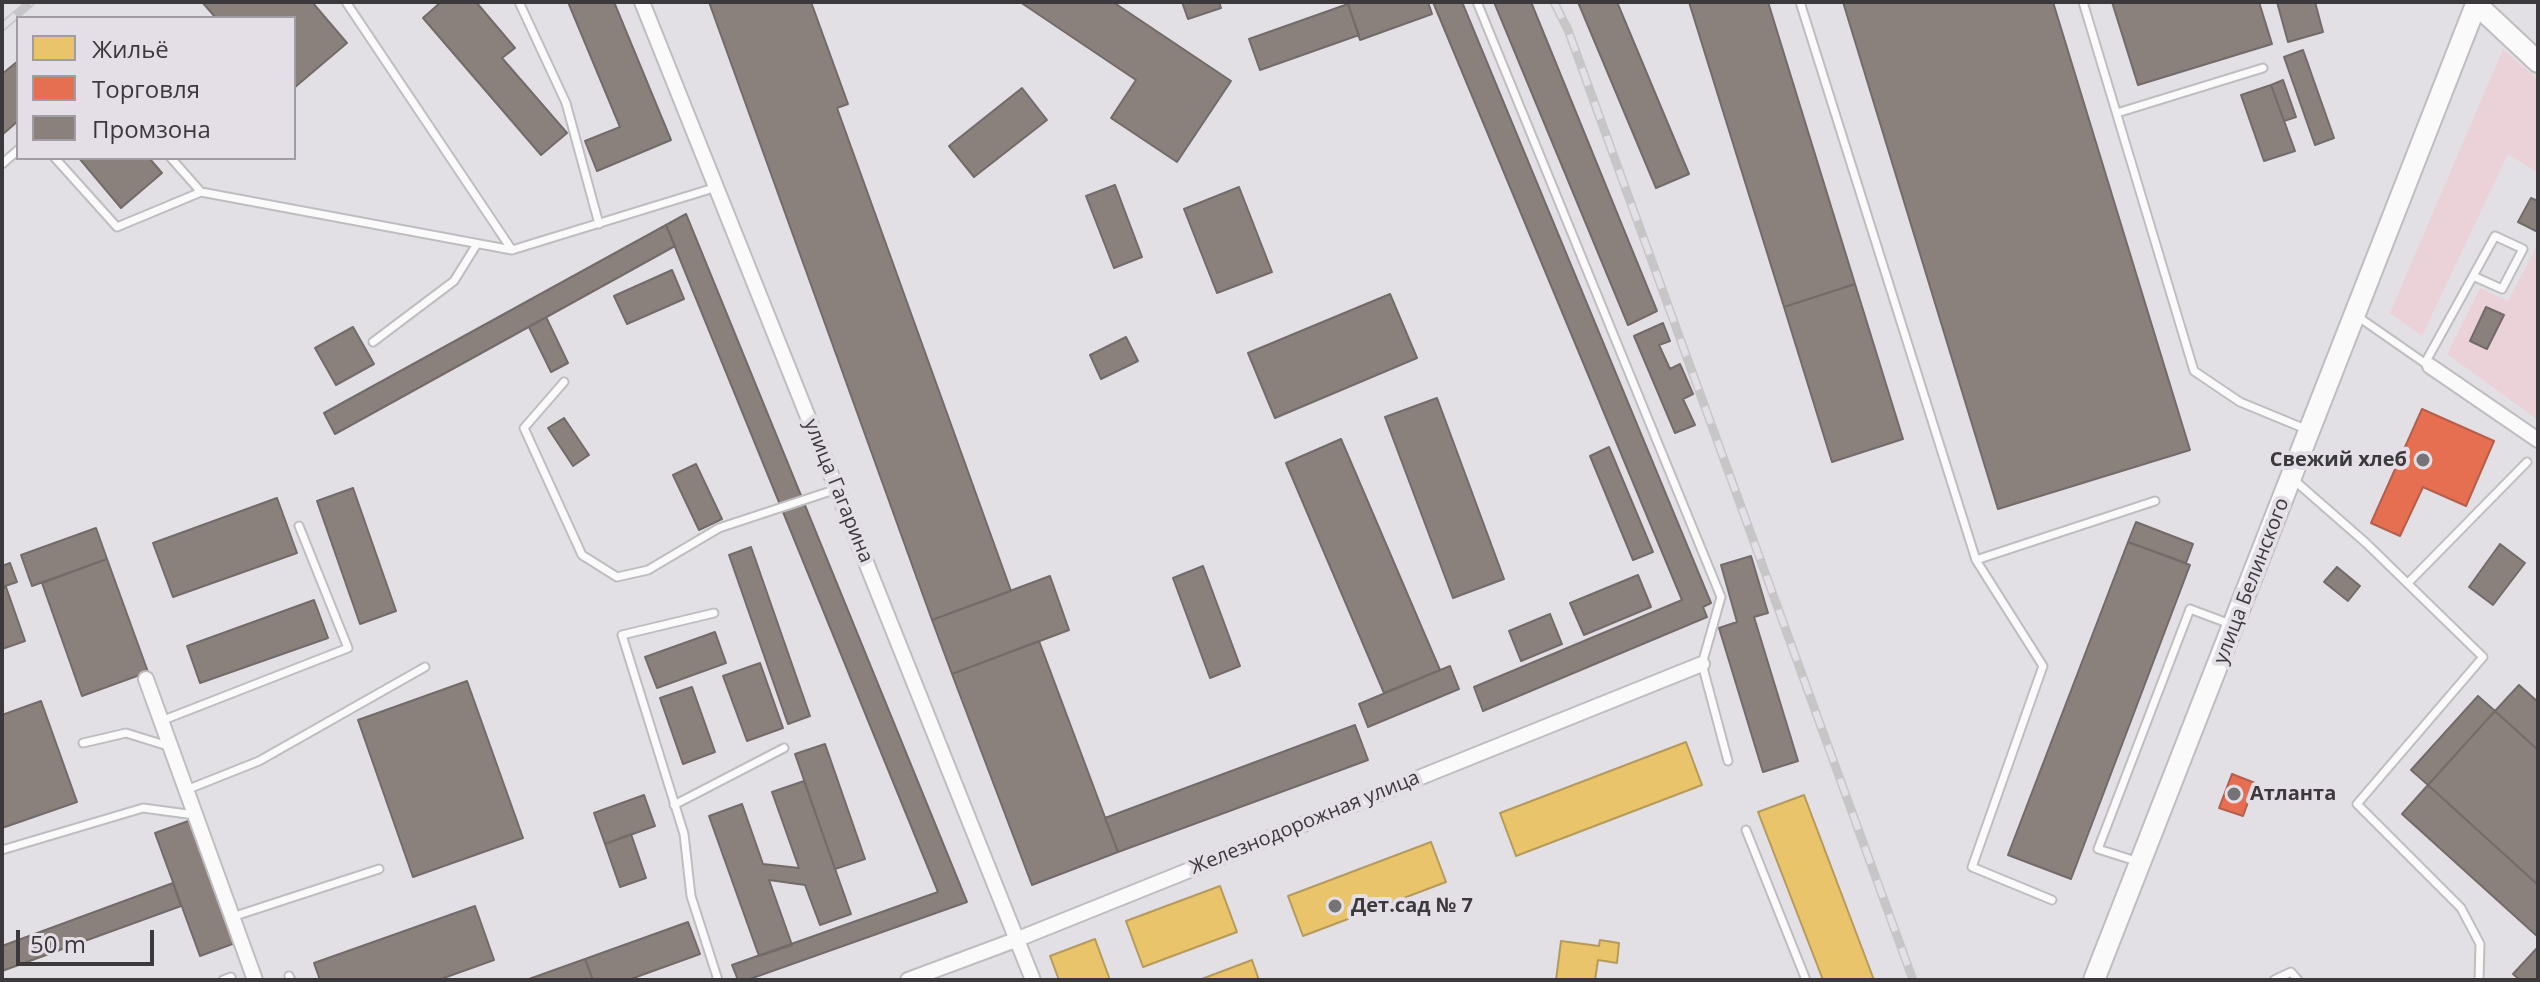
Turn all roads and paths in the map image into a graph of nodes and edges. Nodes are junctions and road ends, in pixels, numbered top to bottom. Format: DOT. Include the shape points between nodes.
graph roads {
  1 [pos="346,2"];
  2 [pos="519,2"];
  3 [pos="642,2"];
  4 [pos="1477,2"];
  5 [pos="1800,2"];
  6 [pos="2083,2"];
  7 [pos="2477,3"];
  8 [pos="2538,62"];
  9 [pos="2263,68"];
  10 [pos="2117,113"];
  11 [pos="57,160"];
  12 [pos="173,160"];
  13 [pos="717,187"];
  14 [pos="201,192"];
  15 [pos="599,224"];
  16 [pos="477,244"];
  17 [pos="512,250"];
  18 [pos="2473,276"];
  19 [pos="2355,315"];
  20 [pos="373,342"];
  21 [pos="2428,365"];
  22 [pos="564,382"];
  23 [pos="2311,432"];
  24 [pos="2538,440"];
  25 [pos="2527,462"];
  26 [pos="2292,479"];
  27 [pos="837,489"];
  28 [pos="2155,501"];
  29 [pos="299,526"];
  30 [pos="1976,560"];
  31 [pos="2408,583"];
  32 [pos="714,613"];
  33 [pos="2235,625"];
  34 [pos="1702,664"];
  35 [pos="425,667"];
  36 [pos="146,679"];
  37 [pos="161,721"];
  38 [pos="83,743"];
  39 [pos="170,747"];
  40 [pos="784,748"];
  41 [pos="1728,761"];
  42 [pos="186,790"];
  43 [pos="674,805"];
  44 [pos="195,815"];
  45 [pos="1746,830"];
  46 [pos="2,850"];
  47 [pos="2141,863"];
  48 [pos="379,869"];
  49 [pos="2052,900"];
  50 [pos="232,917"];
  51 [pos="1018,939"];
  52 [pos="223,980"];
  53 [pos="232,980"];
  54 [pos="255,980"];
  55 [pos="718,980"];
  56 [pos="908,980"];
  57 [pos="1033,980"];
  58 [pos="1806,980"];
  59 [pos="2094,980"];
  60 [pos="2274,980"];
  61 [pos="2298,980"];
  62 [pos="2479,980"];
  1 -- 17 [label="lane"];
  2 -- 15 [label="lane" via="566,103"];
  3 -- 13 [label="street, улица Гагарина"];
  4 -- 34 [label="lane" via="1721,597"];
  5 -- 30 [label="lane"];
  6 -- 10 [label="lane"];
  7 -- 8 [label="street"];
  7 -- 19 [label="street, улица Белинского"];
  9 -- 10 [label="lane"];
  10 -- 23 [label="lane" via="2194,371 2240,402"];
  11 -- 14 [label="lane" via="117,227"];
  12 -- 14 [label="lane"];
  13 -- 15 [label="lane"];
  13 -- 27 [label="street, улица Гагарина"];
  14 -- 16 [label="lane"];
  15 -- 17 [label="lane"];
  16 -- 17 [label="lane"];
  16 -- 20 [label="lane" via="454,281"];
  18 -- 18 [label="lane" via="2495,236 2523,249 2502,289"];
  18 -- 21 [label="lane"];
  19 -- 21 [label="lane"];
  19 -- 23 [label="street, улица Белинского"];
  21 -- 24 [label="street"];
  22 -- 27 [label="lane" via="524,428 582,555 617,577 648,570 719,528"];
  23 -- 26 [label="street, улица Белинского"];
  25 -- 31 [label="lane"];
  26 -- 31 [label="lane"];
  26 -- 33 [label="street, улица Белинского"];
  27 -- 51 [label="street, улица Гагарина"];
  28 -- 30 [label="lane"];
  29 -- 37 [label="lane" via="348,648"];
  30 -- 49 [label="lane" via="2043,666 1972,867"];
  31 -- 62 [label="lane" via="2483,657 2357,804 2461,908 2480,944"];
  32 -- 43 [label="lane" via="622,635"];
  33 -- 47 [label="street, улица Белинского"];
  33 -- 47 [label="lane" via="2190,609 2098,849"];
  34 -- 41 [label="lane"];
  34 -- 51 [label="street, Железнодорожная улица"];
  35 -- 42 [label="lane" via="259,761"];
  36 -- 37 [label="street"];
  37 -- 39 [label="street"];
  38 -- 39 [label="lane" via="126,733"];
  39 -- 42 [label="street"];
  40 -- 43 [label="lane"];
  42 -- 44 [label="street"];
  43 -- 55 [label="lane" via="684,834 691,896"];
  44 -- 46 [label="lane" via="143,808"];
  44 -- 50 [label="street"];
  45 -- 58 [label="lane"];
  47 -- 59 [label="street, улица Белинского"];
  48 -- 50 [label="lane"];
  50 -- 54 [label="street"];
  51 -- 56 [label="street, Железнодорожная улица"];
  51 -- 57 [label="street, улица Гагарина"];
  52 -- 53 [label="lane"];
  60 -- 61 [label="lane" via="2291,972"];
}
